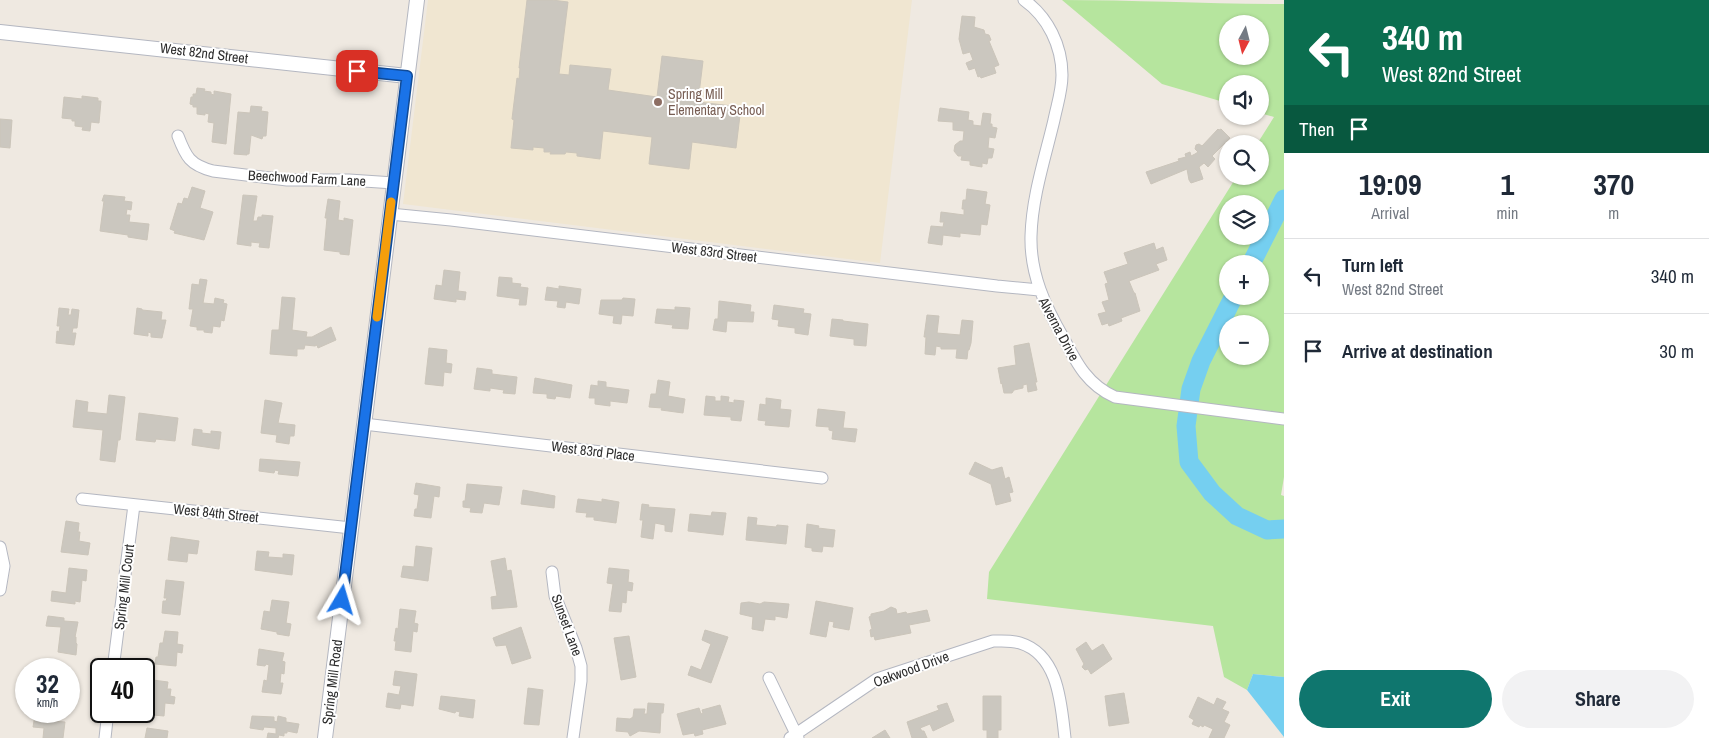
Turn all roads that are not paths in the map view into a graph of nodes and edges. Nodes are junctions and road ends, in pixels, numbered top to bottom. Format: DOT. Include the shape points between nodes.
graph roads {
  1 [pos="417,0"];
  2 [pos="1024,0"];
  3 [pos="0,32"];
  4 [pos="407,76"];
  5 [pos="178,136"];
  6 [pos="394,183"];
  7 [pos="390,214"];
  8 [pos="1039,290"];
  9 [pos="1284,419"];
  10 [pos="364,424"];
  11 [pos="822,478"];
  12 [pos="82,499"];
  13 [pos="134,505"];
  14 [pos="351,528"];
  15 [pos="0,547"];
  16 [pos="552,572"];
  17 [pos="0,590"];
  18 [pos="114,658"];
  19 [pos="769,678"];
  20 [pos="107,723"];
  21 [pos="795,737"];
  22 [pos="105,738"];
  23 [pos="325,738"];
  24 [pos="573,738"];
  25 [pos="1064,738"];
  1 -- 4 [label="street, Spring Mill Road"];
  2 -- 8 [label="street, Alverna Drive" via="1048,26 1062,67 1061,91 1032,216 1032,257"];
  3 -- 4 [label="street, West 82nd Street"];
  4 -- 6 [label="street, Spring Mill Road"];
  5 -- 6 [label="street, Beechwood Farm Lane" via="188,158 201,168 213,171 287,180"];
  6 -- 7 [label="street, Spring Mill Road"];
  7 -- 8 [label="street, West 83rd Street"];
  7 -- 10 [label="street, Spring Mill Road"];
  8 -- 9 [label="street, Alverna Drive" via="1078,366 1090,381 1115,397"];
  10 -- 11 [label="street, West 83rd Place"];
  10 -- 14 [label="street, Spring Mill Road"];
  12 -- 13 [label="street, West 84th Street"];
  13 -- 14 [label="street, West 84th Street"];
  13 -- 18 [label="street, Spring Mill Court"];
  14 -- 23 [label="street, Spring Mill Road"];
  15 -- 17 [label="street" via="4,566"];
  16 -- 24 [label="street, Sunset Lane" via="557,603 580,662 581,680"];
  19 -- 21 [label="street"];
  20 -- 22 [label="street"];
  21 -- 25 [label="street, Oakwood Drive" via="877,679 1002,640 1022,643 1042,656 1054,676"];
}
